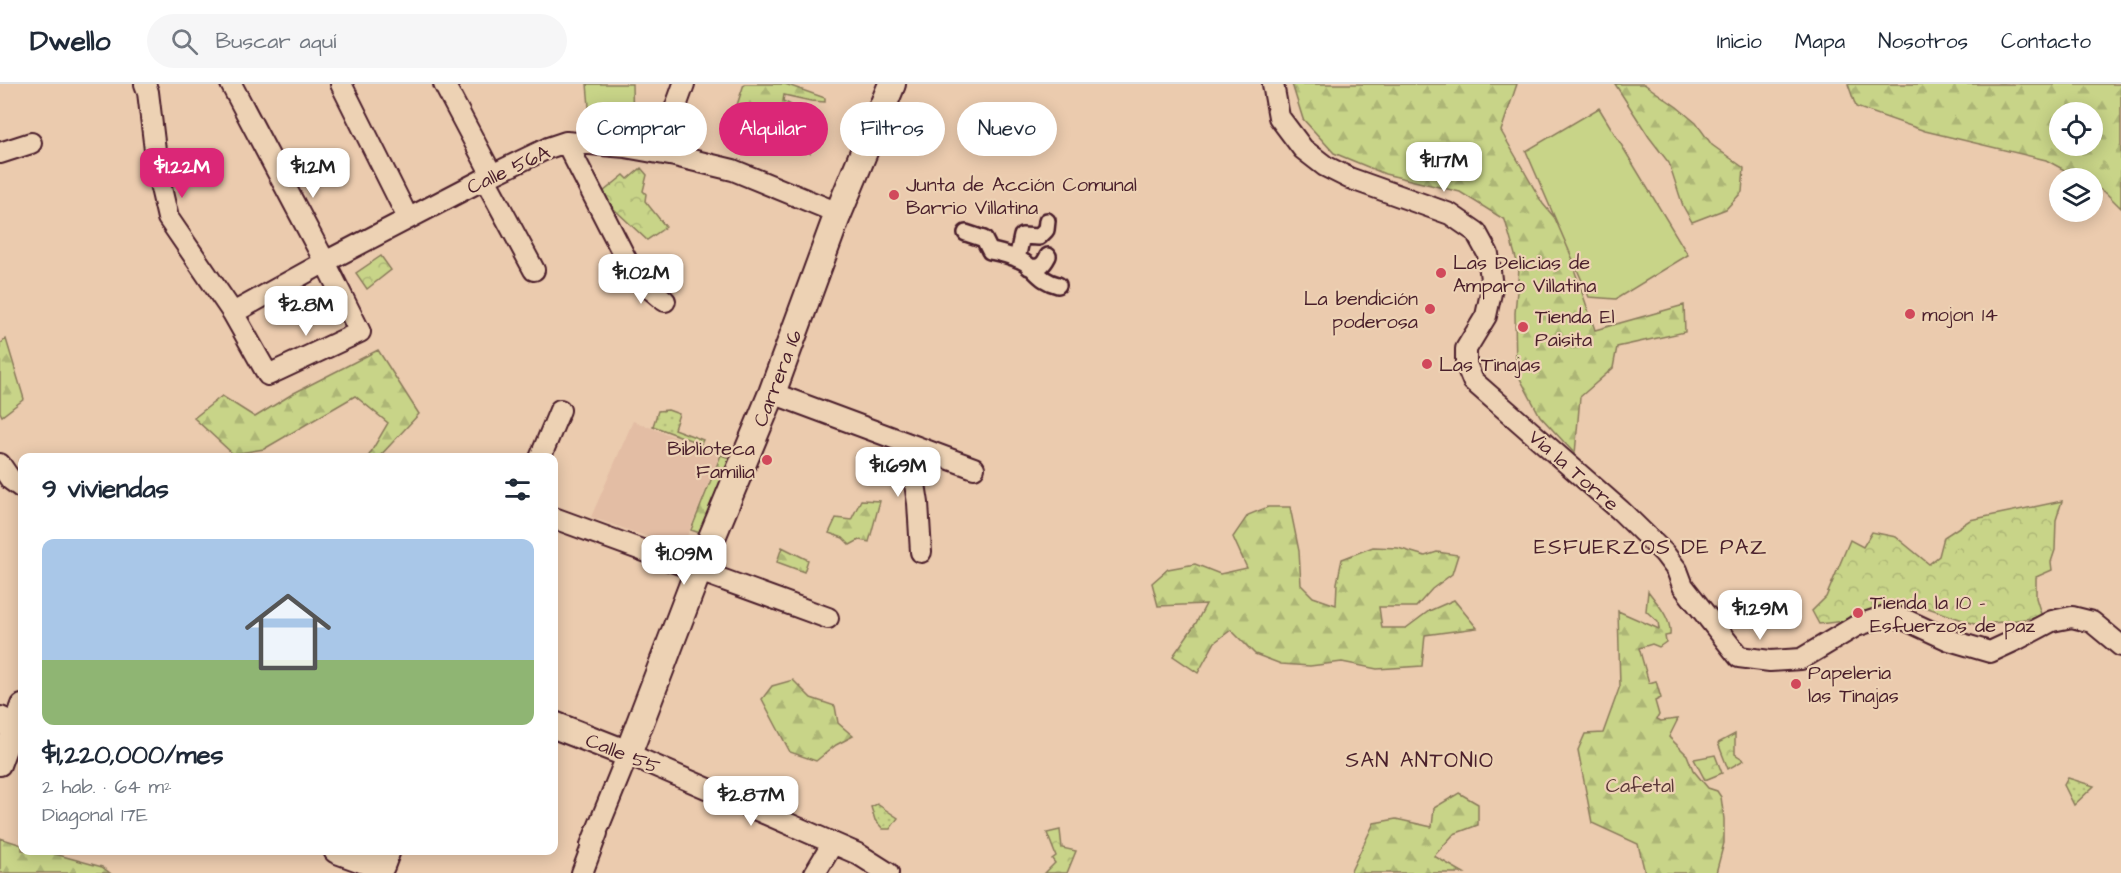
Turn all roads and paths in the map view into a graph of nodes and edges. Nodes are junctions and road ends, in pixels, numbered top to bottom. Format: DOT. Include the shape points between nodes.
graph roads {
  1 [pos="145,84"];
  2 [pos="231,84"];
  3 [pos="341,84"];
  4 [pos="444,84"];
  5 [pos="684,84"];
  6 [pos="892,84"];
  7 [pos="1273,84"];
  8 [pos="677,102"];
  9 [pos="566,142"];
  10 [pos="32,143"];
  11 [pos="576,143"];
  12 [pos="0,153"];
  13 [pos="672,156"];
  14 [pos="488,177"];
  15 [pos="838,213"];
  16 [pos="408,218"];
  17 [pos="1047,220"];
  18 [pos="966,233"];
  19 [pos="1048,256"];
  20 [pos="325,262"];
  21 [pos="1023,263"];
  22 [pos="534,270"];
  23 [pos="1058,285"];
  24 [pos="665,301"];
  25 [pos="233,313"];
  26 [pos="772,393"];
  27 [pos="560,410"];
  28 [pos="917,447"];
  29 [pos="542,453"];
  30 [pos="0,464"];
  31 [pos="974,468"];
  32 [pos="18,485"];
  33 [pos="558,519"];
  34 [pos="921,552"];
  35 [pos="698,571"];
  36 [pos="828,618"];
  37 [pos="2121,646"];
  38 [pos="15,720"];
  39 [pos="558,727"];
  40 [pos="628,754"];
  41 [pos="0,765"];
  42 [pos="833,843"];
  43 [pos="591,845"];
  44 [pos="357,855"];
  45 [pos="388,863"];
  46 [pos="582,873"];
  47 [pos="815,873"];
  48 [pos="888,873"];
  1 -- 25 [label="street" via="168,218"];
  2 -- 20 [label="street"];
  3 -- 16 [label="street"];
  4 -- 14 [label="street"];
  5 -- 8 [label="street"];
  6 -- 15 [label="street, Carrera 16"];
  7 -- 37 [label="street, Via la Torre" via="1279,117 1303,149 1325,166 1450,214 1476,232 1488,254 1492,288 1486,316 1466,349 1466,364 1473,381 1664,553 1683,586 1739,657 1770,662 1801,659 1856,626 1889,615 1990,652 2052,621 2072,617 2092,622"];
  9 -- 11 [label="street, Calle 56A"];
  9 -- 14 [label="street, Calle 56A"];
  9 -- 24 [label="street" via="629,265"];
  10 -- 12 [label="street"];
  13 -- 15 [label="street, Calle 56A" via="733,170"];
  14 -- 16 [label="street, Calle 56A"];
  14 -- 22 [label="street"];
  15 -- 26 [label="street, Carrera 16"];
  16 -- 20 [label="street, Calle 56A"];
  17 -- 21 [label="street" via="1046,230 1039,237 1022,236"];
  18 -- 21 [label="street" via="984,239 990,251"];
  19 -- 21 [label="street" via="1039,268"];
  20 -- 25 [label="street, Calle 56A"];
  20 -- 25 [label="street" via="360,332 268,375"];
  21 -- 23 [label="street" via="1044,280"];
  26 -- 28 [label="street"];
  26 -- 35 [label="street, Carrera 16"];
  27 -- 29 [label="street"];
  28 -- 31 [label="street"];
  28 -- 34 [label="street" via="913,471"];
  30 -- 32 [label="street"];
  33 -- 35 [label="street"];
  35 -- 36 [label="street"];
  35 -- 40 [label="street, Carrera 16"];
  38 -- 41 [label="street"];
  39 -- 40 [label="street, Calle 55"];
  40 -- 42 [label="street, Calle 55"];
  40 -- 43 [label="street, Carrera 16"];
  42 -- 47 [label="street"];
  42 -- 48 [label="street, Calle 55"];
  43 -- 46 [label="street"];
  44 -- 45 [label="street"];
}
